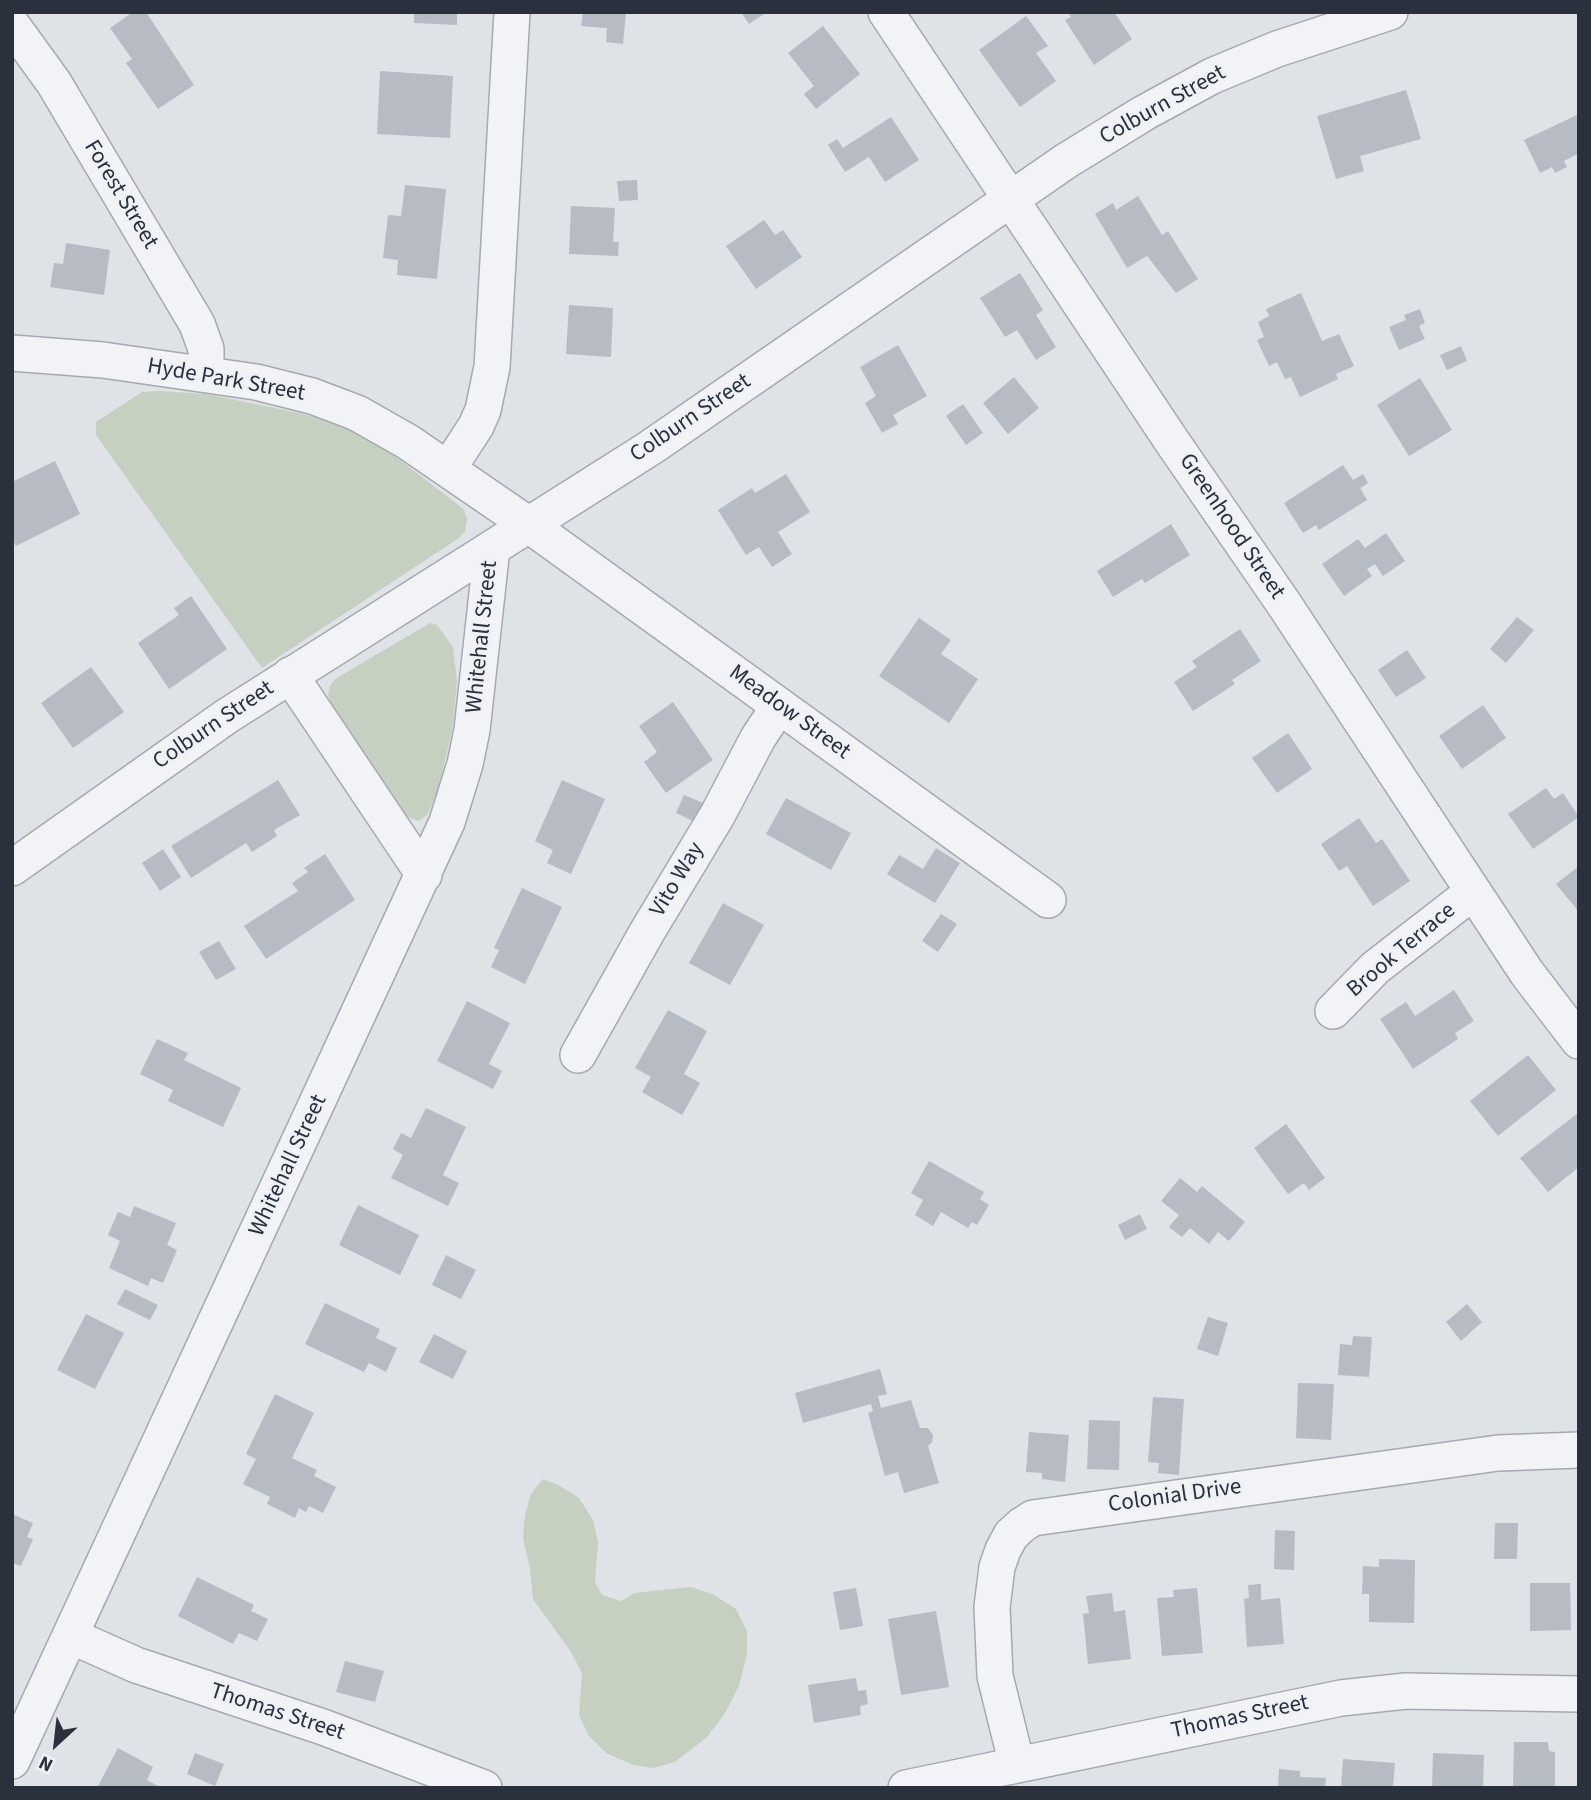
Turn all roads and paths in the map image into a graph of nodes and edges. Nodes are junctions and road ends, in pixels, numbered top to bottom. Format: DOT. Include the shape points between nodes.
graph roads {
  1 [pos="513,12"];
  2 [pos="886,12"];
  3 [pos="1390,12"];
  4 [pos="12,26"];
  5 [pos="1010,199"];
  6 [pos="12,353"];
  7 [pos="206,374"];
  8 [pos="448,469"];
  9 [pos="529,525"];
  10 [pos="492,548"];
  11 [pos="290,676"];
  12 [pos="779,706"];
  13 [pos="12,868"];
  14 [pos="424,875"];
  15 [pos="1473,892"];
  16 [pos="1048,900"];
  17 [pos="1333,1012"];
  18 [pos="1579,1041"];
  19 [pos="578,1055"];
  20 [pos="1579,1450"];
  21 [pos="71,1636"];
  22 [pos="1579,1694"];
  23 [pos="12,1761"];
  24 [pos="1017,1765"];
  25 [pos="484,1788"];
  26 [pos="906,1788"];
  1 -- 8 [label="street" via="492,367 483,410"];
  2 -- 5 [label="street, Greenhood Street"];
  3 -- 5 [label="street, Colburn Street" via="1212,76 1126,124"];
  4 -- 7 [label="street, Forest Street" via="54,83 197,324 206,349"];
  5 -- 9 [label="street, Colburn Street" via="650,449"];
  5 -- 15 [label="street, Greenhood Street"];
  6 -- 7 [label="street, Hyde Park Street"];
  7 -- 8 [label="street, Hyde Park Street" via="284,388 334,404 382,427"];
  8 -- 9 [label="street, Hyde Park Street"];
  9 -- 10 [label="street, Colburn Street"];
  9 -- 12 [label="street, Meadow Street"];
  10 -- 11 [label="street, Colburn Street"];
  10 -- 14 [label="street, Whitehall Street" via="478,693 465,764"];
  11 -- 13 [label="street, Colburn Street"];
  11 -- 14 [label="street"];
  12 -- 16 [label="street, Meadow Street"];
  12 -- 19 [label="street, Vito Way"];
  14 -- 21 [label="street, Whitehall Street"];
  15 -- 17 [label="street, Brook Terrace" via="1392,953"];
  15 -- 18 [label="street, Greenhood Street" via="1527,974"];
  20 -- 24 [label="street, Colonial Drive" via="1498,1452 1033,1518 1021,1525 1003,1550 992,1607 995,1676"];
  21 -- 23 [label="street, Whitehall Street"];
  21 -- 25 [label="street, Thomas Street" via="136,1665 334,1731"];
  22 -- 24 [label="street, Thomas Street" via="1442,1690 1365,1695"];
  24 -- 26 [label="street, Thomas Street"];
}
